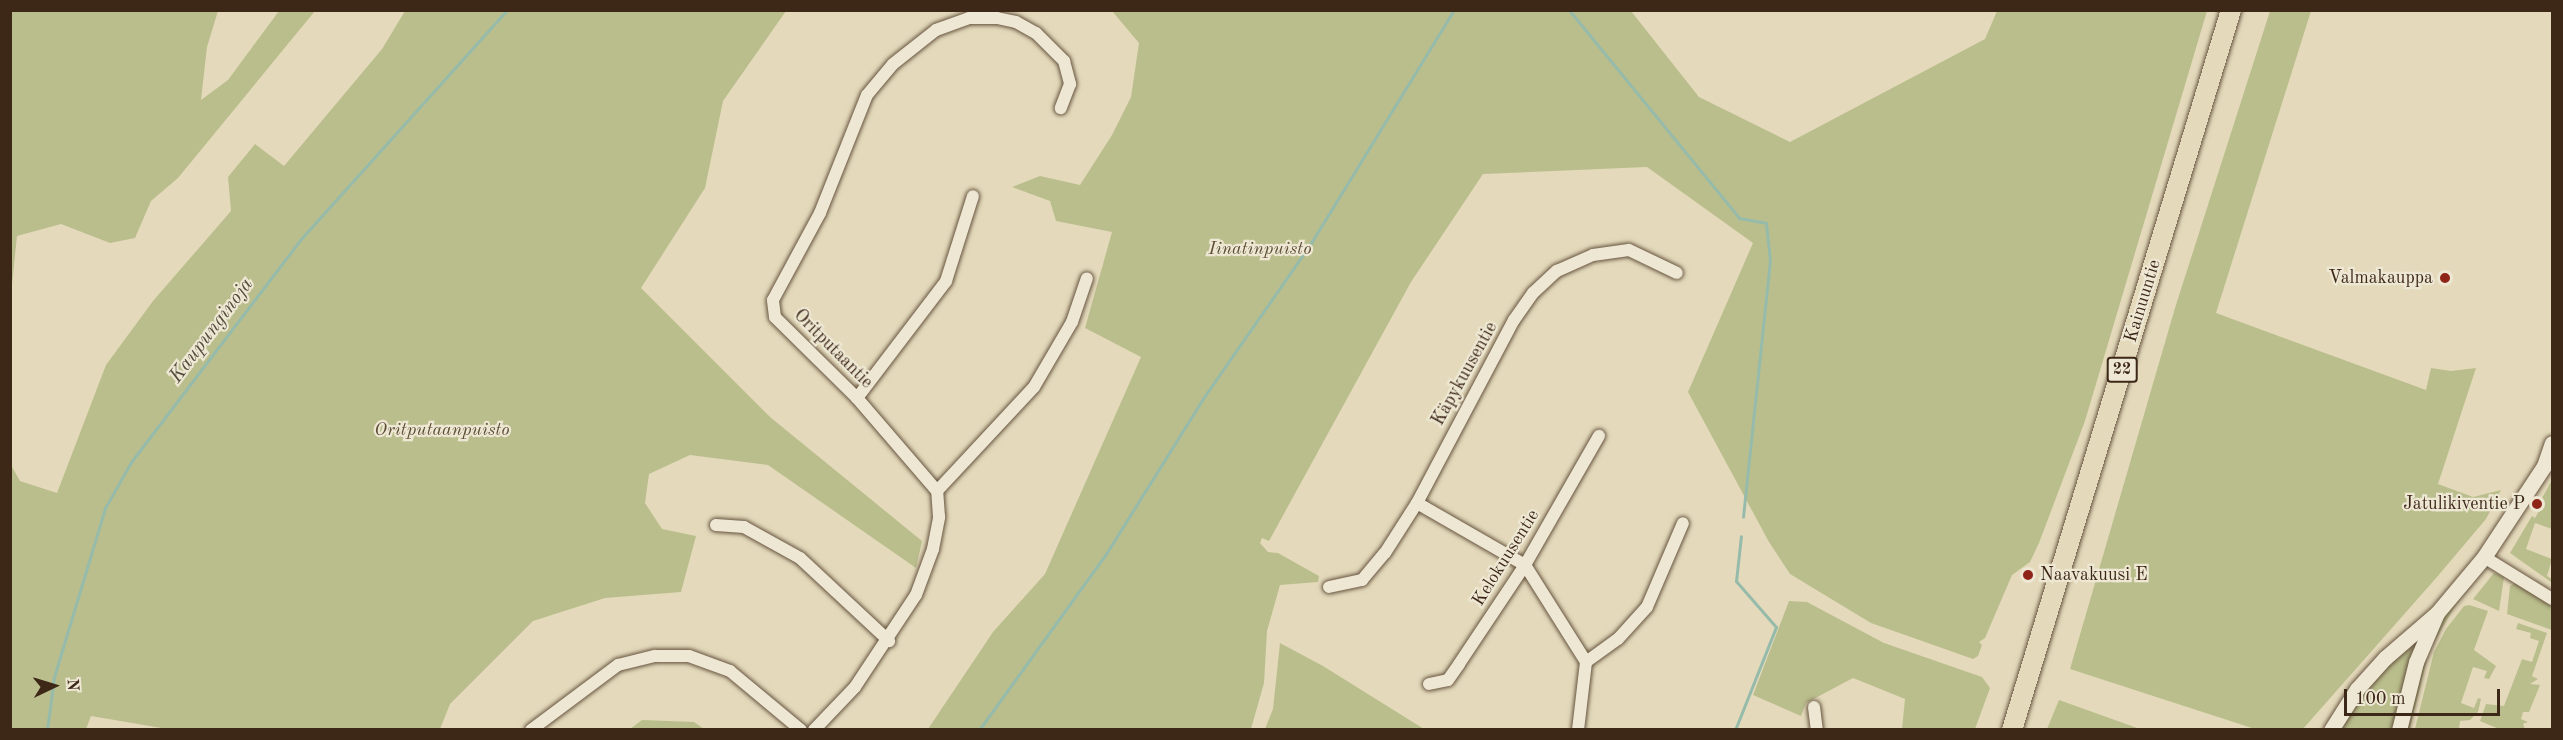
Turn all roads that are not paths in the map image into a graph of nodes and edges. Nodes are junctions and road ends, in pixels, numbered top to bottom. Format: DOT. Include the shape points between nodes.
graph roads {
  1 [pos="2218,10"];
  2 [pos="2231,10"];
  3 [pos="1060,108"];
  4 [pos="973,196"];
  5 [pos="1677,273"];
  6 [pos="1087,278"];
  7 [pos="857,398"];
  8 [pos="1599,436"];
  9 [pos="2553,444"];
  10 [pos="938,491"];
  11 [pos="1417,502"];
  12 [pos="1683,524"];
  13 [pos="716,525"];
  14 [pos="2484,557"];
  15 [pos="1525,565"];
  16 [pos="1329,587"];
  17 [pos="2553,599"];
  18 [pos="2437,613"];
  19 [pos="890,641"];
  20 [pos="1586,662"];
  21 [pos="1429,684"];
  22 [pos="1814,707"];
  23 [pos="531,729"];
  24 [pos="801,729"];
  25 [pos="814,729"];
  26 [pos="1578,729"];
  27 [pos="1817,729"];
  28 [pos="1999,729"];
  29 [pos="2012,729"];
  30 [pos="2331,729"];
  31 [pos="2399,729"];
  1 -- 28 [label="highway, Kainuuntie / 22"];
  2 -- 29 [label="highway, Kainuuntie / 22"];
  3 -- 7 [label="street, Oritputaantie" via="1070,84 1064,61 1036,33 1016,22 997,18 969,18 936,30 893,64 867,95 820,213 772,308 775,317"];
  4 -- 7 [label="street" via="946,281"];
  5 -- 11 [label="street, Käpykuusentie" via="1629,250 1593,255 1557,271 1533,293 1514,320"];
  6 -- 10 [label="street" via="1072,322 1034,387"];
  7 -- 10 [label="street, Oritputaantie" via="929,476"];
  8 -- 15 [label="street, Kelokuusentie"];
  9 -- 14 [label="street" via="2544,466"];
  10 -- 19 [label="street" via="939,517 933,549 916,596"];
  11 -- 15 [label="street"];
  11 -- 16 [label="street, Käpykuusentie" via="1362,580"];
  12 -- 20 [label="street" via="1647,607 1618,639"];
  13 -- 19 [label="street" via="744,527 800,558"];
  14 -- 17 [label="street"];
  14 -- 18 [label="street"];
  15 -- 20 [label="street"];
  15 -- 21 [label="street, Kelokuusentie" via="1448,680"];
  18 -- 30 [label="street" via="2385,658 2357,689"];
  18 -- 31 [label="street" via="2418,655"];
  19 -- 25 [label="street" via="855,687"];
  20 -- 26 [label="street"];
  22 -- 27 [label="street"];
  23 -- 24 [label="street" via="618,665 655,656 689,656 729,671"];
}
